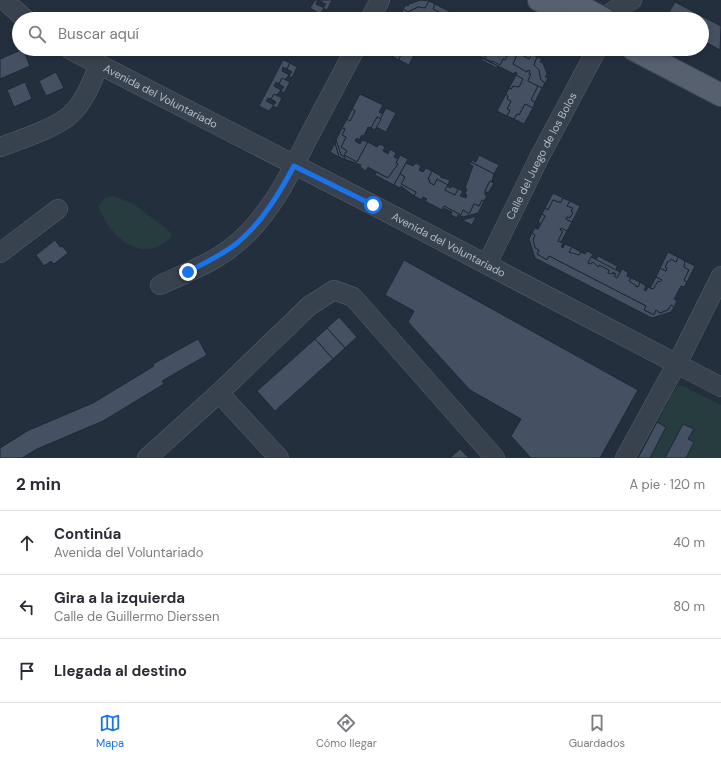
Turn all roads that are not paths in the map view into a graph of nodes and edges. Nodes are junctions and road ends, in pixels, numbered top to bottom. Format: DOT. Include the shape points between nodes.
graph roads {
  1 [pos="4,0"];
  2 [pos="380,0"];
  3 [pos="539,0"];
  4 [pos="568,0"];
  5 [pos="630,7"];
  6 [pos="17,12"];
  7 [pos="374,12"];
  8 [pos="563,12"];
  9 [pos="591,12"];
  10 [pos="618,12"];
  11 [pos="82,56"];
  12 [pos="351,56"];
  13 [pos="593,56"];
  14 [pos="646,56"];
  15 [pos="676,56"];
  16 [pos="99,65"];
  17 [pos="721,79"];
  18 [pos="721,95"];
  19 [pos="0,147"];
  20 [pos="294,166"];
  21 [pos="58,209"];
  22 [pos="0,253"];
  23 [pos="487,264"];
  24 [pos="721,276"];
  25 [pos="160,285"];
  26 [pos="676,363"];
  27 [pos="721,387"];
  28 [pos="220,393"];
  29 [pos="147,458"];
  30 [pos="278,458"];
  31 [pos="496,458"];
  32 [pos="625,458"];
  1 -- 6 [label="street"];
  2 -- 7 [label="street"];
  3 -- 8 [label="main road"];
  4 -- 9 [label="main road"];
  5 -- 10 [label="street"];
  11 -- 16 [label="street, Avenida del Voluntariado"];
  12 -- 20 [label="street"];
  13 -- 23 [label="street, Calle del Juego de los Bolos"];
  14 -- 18 [label="main road"];
  15 -- 17 [label="main road"];
  16 -- 19 [label="street" via="90,87 71,115 25,138"];
  16 -- 20 [label="street, Avenida del Voluntariado"];
  20 -- 23 [label="street, Avenida del Voluntariado"];
  20 -- 25 [label="street" via="275,200 248,234 236,244 188,272"];
  21 -- 22 [label="street"];
  23 -- 26 [label="street, Avenida del Voluntariado"];
  24 -- 26 [label="street"];
  26 -- 27 [label="street, Avenida del Voluntariado"];
  26 -- 32 [label="street"];
  28 -- 29 [label="street"];
  28 -- 30 [label="street"];
  28 -- 31 [label="street" via="309,306 334,290 353,297"];
}
